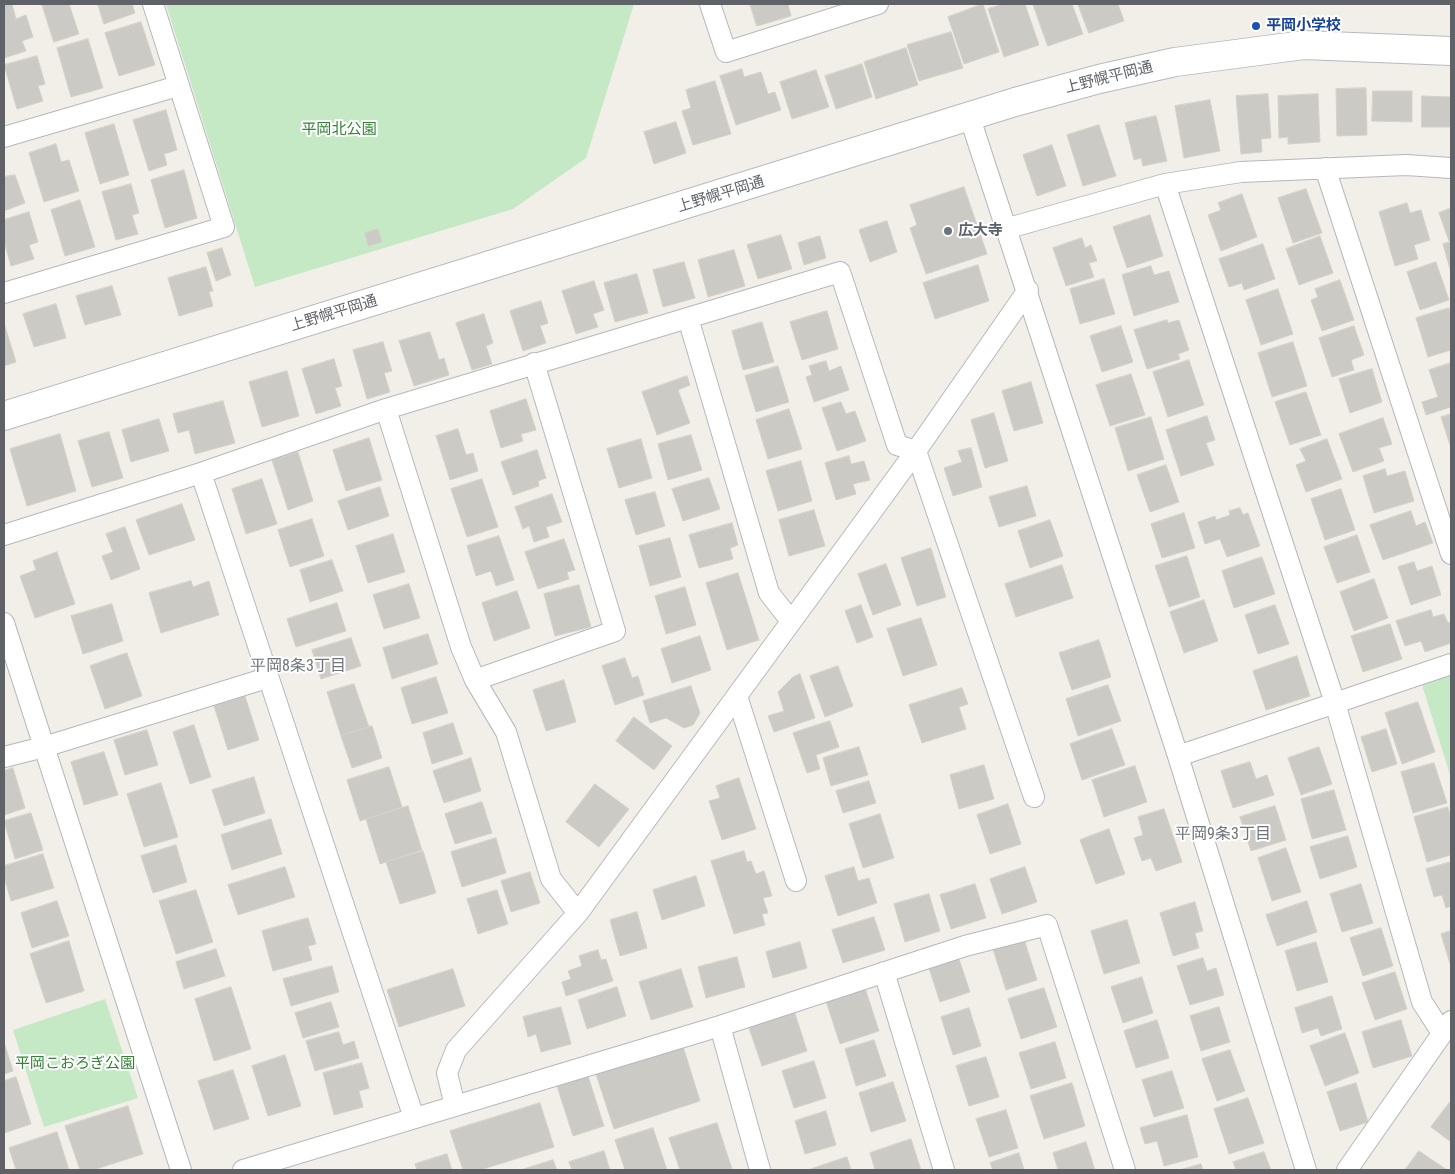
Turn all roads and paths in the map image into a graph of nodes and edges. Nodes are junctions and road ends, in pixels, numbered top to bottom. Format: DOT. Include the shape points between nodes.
graph roads {
  1 [pos="153,4"];
  2 [pos="710,4"];
  3 [pos="878,4"];
  4 [pos="1451,50"];
  5 [pos="178,86"];
  6 [pos="970,118"];
  7 [pos="4,137"];
  8 [pos="1325,168"];
  9 [pos="1451,168"];
  10 [pos="1165,184"];
  11 [pos="1005,229"];
  12 [pos="1028,290"];
  13 [pos="4,293"];
  14 [pos="688,318"];
  15 [pos="534,363"];
  16 [pos="386,409"];
  17 [pos="4,416"];
  18 [pos="916,451"];
  19 [pos="201,473"];
  20 [pos="4,535"];
  21 [pos="1451,554"];
  22 [pos="791,621"];
  23 [pos="4,623"];
  24 [pos="1451,664"];
  25 [pos="267,678"];
  26 [pos="475,680"];
  27 [pos="737,696"];
  28 [pos="1335,703"];
  29 [pos="44,747"];
  30 [pos="1178,756"];
  31 [pos="4,757"];
  32 [pos="1034,797"];
  33 [pos="796,881"];
  34 [pos="578,913"];
  35 [pos="884,972"];
  36 [pos="720,1026"];
  37 [pos="1447,1027"];
  38 [pos="456,1106"];
  39 [pos="414,1118"];
  40 [pos="181,1170"];
  41 [pos="243,1170"];
  42 [pos="760,1170"];
  43 [pos="944,1170"];
  44 [pos="1125,1170"];
  45 [pos="1306,1170"];
  46 [pos="1347,1170"];
  1 -- 5 [label="street"];
  2 -- 3 [label="street" via="726,52"];
  4 -- 6 [label="street, 上野幌平岡通" via="1304,45 1175,62 1099,79"];
  5 -- 7 [label="street"];
  5 -- 13 [label="street" via="224,227"];
  6 -- 11 [label="street"];
  6 -- 17 [label="street, 上野幌平岡通"];
  8 -- 9 [label="street" via="1406,165"];
  8 -- 10 [label="street" via="1241,172"];
  8 -- 21 [label="street"];
  10 -- 11 [label="street"];
  10 -- 28 [label="street"];
  11 -- 12 [label="street"];
  12 -- 18 [label="street"];
  12 -- 30 [label="street"];
  14 -- 15 [label="street"];
  14 -- 18 [label="street" via="840,272 897,444"];
  14 -- 22 [label="street" via="769,593"];
  15 -- 16 [label="street"];
  15 -- 26 [label="street" via="615,631"];
  16 -- 19 [label="street"];
  16 -- 26 [label="street" via="461,647"];
  18 -- 22 [label="street"];
  18 -- 32 [label="street"];
  19 -- 20 [label="street"];
  19 -- 25 [label="street"];
  22 -- 27 [label="street"];
  23 -- 29 [label="street"];
  24 -- 28 [label="street"];
  25 -- 29 [label="street"];
  25 -- 39 [label="street"];
  26 -- 34 [label="street" via="506,732 551,879"];
  27 -- 33 [label="street"];
  27 -- 34 [label="street"];
  28 -- 30 [label="street"];
  28 -- 37 [label="street" via="1422,1002"];
  29 -- 31 [label="street"];
  29 -- 40 [label="street"];
  30 -- 45 [label="street"];
  34 -- 38 [label="street" via="456,1050 447,1073"];
  35 -- 36 [label="street"];
  35 -- 43 [label="street"];
  35 -- 44 [label="street" via="965,946 1047,926"];
  36 -- 38 [label="street"];
  36 -- 42 [label="street"];
  37 -- 46 [label="street"];
  38 -- 39 [label="street"];
  39 -- 41 [label="street"];
}
